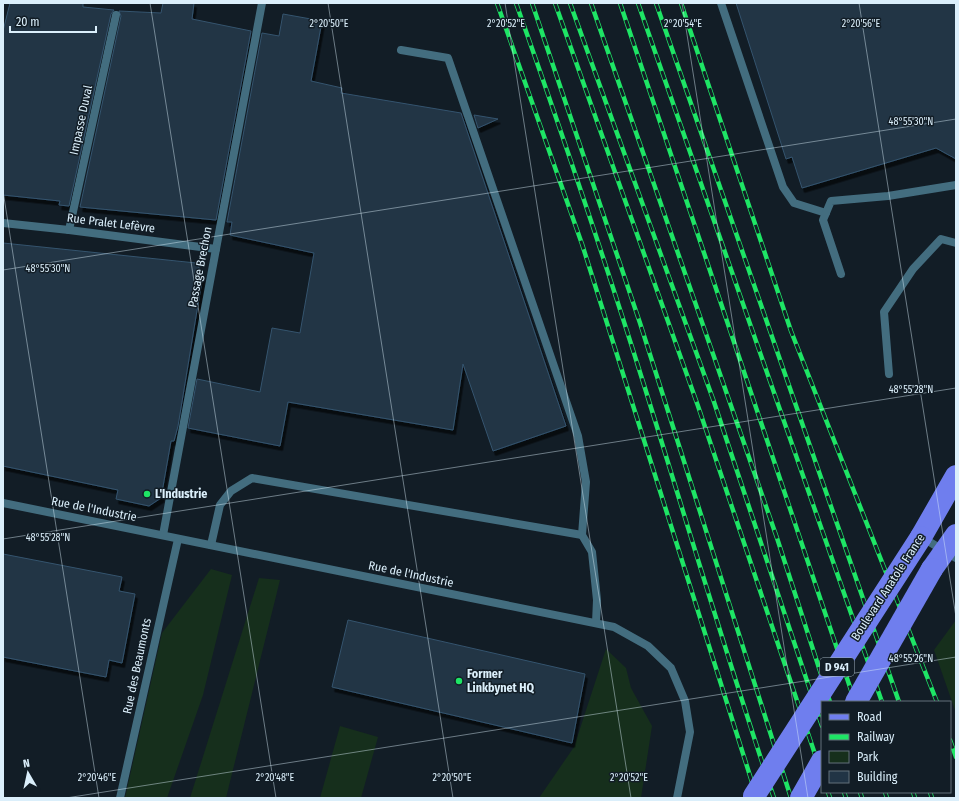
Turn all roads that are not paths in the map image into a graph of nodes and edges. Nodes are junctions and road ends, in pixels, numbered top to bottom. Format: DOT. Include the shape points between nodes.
graph roads {
  1 [pos="262,3"];
  2 [pos="721,3"];
  3 [pos="116,15"];
  4 [pos="401,50"];
  5 [pos="956,185"];
  6 [pos="826,213"];
  7 [pos="3,223"];
  8 [pos="69,230"];
  9 [pos="956,243"];
  10 [pos="216,249"];
  11 [pos="841,274"];
  12 [pos="889,374"];
  13 [pos="956,476"];
  14 [pos="3,503"];
  15 [pos="163,535"];
  16 [pos="582,535"];
  17 [pos="921,537"];
  18 [pos="178,539"];
  19 [pos="211,545"];
  20 [pos="953,548"];
  21 [pos="596,623"];
  22 [pos="857,701"];
  23 [pos="821,763"];
  24 [pos="753,797"];
  25 [pos="120,798"];
  26 [pos="676,798"];
  27 [pos="801,798"];
  1 -- 10 [label="street, Passage Brechon"];
  2 -- 6 [label="street" via="783,188 794,203"];
  3 -- 8 [label="street, Impasse Duval"];
  4 -- 16 [label="street" via="448,58 578,436 586,482"];
  5 -- 6 [label="street" via="888,196 831,201"];
  6 -- 11 [label="street" via="822,220"];
  7 -- 8 [label="street, Rue Pralet Lefèvre"];
  8 -- 10 [label="street, Rue Pralet Lefèvre"];
  9 -- 12 [label="street" via="941,239 913,268 884,312"];
  10 -- 15 [label="street, Passage Brechon"];
  13 -- 17 [label="main road, Boulevard Anatole France / D 941"];
  14 -- 15 [label="street, Rue de l'Industrie"];
  15 -- 18 [label="street, Rue de l'Industrie"];
  16 -- 19 [label="street" via="252,478 231,491 220,504"];
  16 -- 21 [label="street" via="592,552 597,600"];
  17 -- 20 [label="street"];
  17 -- 24 [label="main road, Boulevard Anatole France / D 941, bridge"];
  18 -- 19 [label="street, Rue de l'Industrie"];
  18 -- 25 [label="street, Rue des Beaumonts"];
  19 -- 21 [label="street, Rue de l'Industrie"];
  20 -- 22 [label="main road, D 941, bridge" via="932,569"];
  21 -- 26 [label="street, Rue de l'Industrie" via="614,627 648,646 670,668 685,701 690,732"];
  23 -- 27 [label="main road, bridge"];
}
